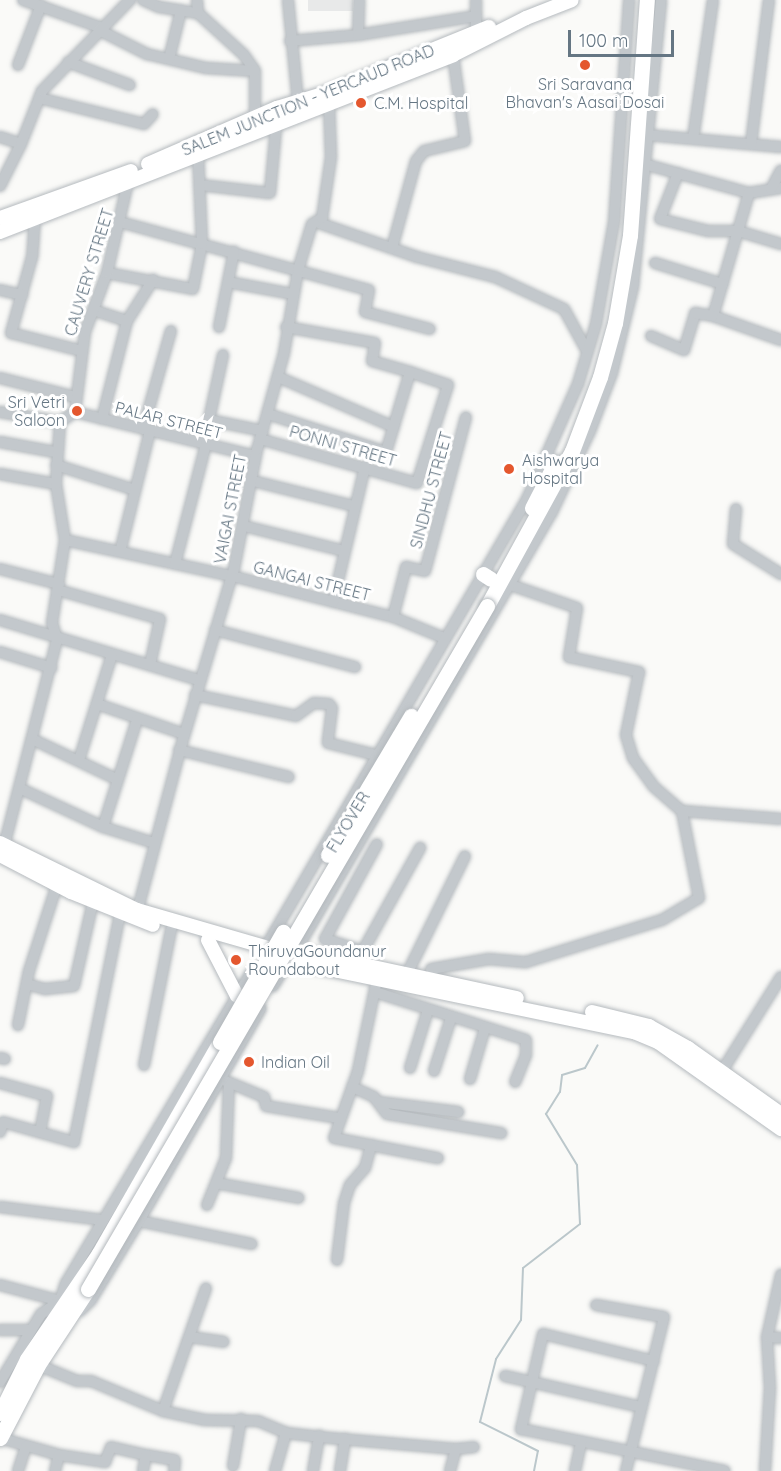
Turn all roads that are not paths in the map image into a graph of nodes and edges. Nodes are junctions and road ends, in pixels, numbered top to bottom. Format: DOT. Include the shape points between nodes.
graph roads {
  1 [pos="23,0"];
  2 [pos="130,0"];
  3 [pos="143,0"];
  4 [pos="197,0"];
  5 [pos="288,0"];
  6 [pos="359,0"];
  7 [pos="476,0"];
  8 [pos="546,0"];
  9 [pos="572,0"];
  10 [pos="629,0"];
  11 [pos="638,0"];
  12 [pos="647,0"];
  13 [pos="660,0"];
  14 [pos="713,0"];
  15 [pos="769,0"];
  16 [pos="41,5"];
  17 [pos="181,10"];
  18 [pos="198,13"];
  19 [pos="476,16"];
  20 [pos="100,29"];
  21 [pos="476,33"];
  22 [pos="358,35"];
  23 [pos="290,41"];
  24 [pos="453,55"];
  25 [pos="169,59"];
  26 [pos="68,62"];
  27 [pos="18,65"];
  28 [pos="255,70"];
  29 [pos="130,85"];
  30 [pos="39,98"];
  31 [pos="297,102"];
  32 [pos="329,103"];
  33 [pos="153,114"];
  34 [pos="277,115"];
  35 [pos="255,118"];
  36 [pos="647,135"];
  37 [pos="0,136"];
  38 [pos="693,139"];
  39 [pos="21,144"];
  40 [pos="751,144"];
  41 [pos="781,147"];
  42 [pos="198,154"];
  43 [pos="644,164"];
  44 [pos="781,170"];
  45 [pos="678,173"];
  46 [pos="128,182"];
  47 [pos="200,185"];
  48 [pos="0,186"];
  49 [pos="776,189"];
  50 [pos="749,193"];
  51 [pos="0,218"];
  52 [pos="36,218"];
  53 [pos="120,222"];
  54 [pos="316,222"];
  55 [pos="738,231"];
  56 [pos="0,232"];
  57 [pos="202,244"];
  58 [pos="781,244"];
  59 [pos="392,248"];
  60 [pos="234,251"];
  61 [pos="655,263"];
  62 [pos="297,270"];
  63 [pos="106,273"];
  64 [pos="153,280"];
  65 [pos="228,282"];
  66 [pos="723,284"];
  67 [pos="0,290"];
  68 [pos="292,294"];
  69 [pos="22,295"];
  70 [pos="93,310"];
  71 [pos="713,316"];
  72 [pos="127,321"];
  73 [pos="219,327"];
  74 [pos="286,327"];
  75 [pos="430,328"];
  76 [pos="6,331"];
  77 [pos="171,331"];
  78 [pos="651,336"];
  79 [pos="781,339"];
  80 [pos="82,351"];
  81 [pos="587,351"];
  82 [pos="223,355"];
  83 [pos="410,372"];
  84 [pos="278,377"];
  85 [pos="0,378"];
  86 [pos="75,397"];
  87 [pos="0,412"];
  88 [pos="75,412"];
  89 [pos="268,414"];
  90 [pos="466,417"];
  91 [pos="102,419"];
  92 [pos="60,422"];
  93 [pos="394,427"];
  94 [pos="146,430"];
  95 [pos="262,435"];
  96 [pos="0,442"];
  97 [pos="206,444"];
  98 [pos="55,452"];
  99 [pos="256,456"];
  100 [pos="56,465"];
  101 [pos="365,467"];
  102 [pos="0,474"];
  103 [pos="252,481"];
  104 [pos="56,484"];
  105 [pos="135,490"];
  106 [pos="354,506"];
  107 [pos="736,509"];
  108 [pos="244,526"];
  109 [pos="65,540"];
  110 [pos="344,551"];
  111 [pos="120,552"];
  112 [pos="507,561"];
  113 [pos="175,564"];
  114 [pos="0,570"];
  115 [pos="781,573"];
  116 [pos="232,576"];
  117 [pos="496,580"];
  118 [pos="59,587"];
  119 [pos="333,602"];
  120 [pos="484,602"];
  121 [pos="393,616"];
  122 [pos="0,620"];
  123 [pos="215,630"];
  124 [pos="444,638"];
  125 [pos="57,639"];
  126 [pos="0,652"];
  127 [pos="112,655"];
  128 [pos="150,665"];
  129 [pos="355,667"];
  130 [pos="52,668"];
  131 [pos="200,680"];
  132 [pos="195,695"];
  133 [pos="97,704"];
  134 [pos="137,720"];
  135 [pos="184,734"];
  136 [pos="33,740"];
  137 [pos="180,750"];
  138 [pos="376,755"];
  139 [pos="79,760"];
  140 [pos="290,777"];
  141 [pos="116,779"];
  142 [pos="19,788"];
  143 [pos="682,811"];
  144 [pos="781,819"];
  145 [pos="103,827"];
  146 [pos="154,843"];
  147 [pos="377,844"];
  148 [pos="420,848"];
  149 [pos="1,850"];
  150 [pos="465,856"];
  151 [pos="57,885"];
  152 [pos="93,902"];
  153 [pos="120,913"];
  154 [pos="136,915"];
  155 [pos="171,930"];
  156 [pos="208,940"];
  157 [pos="265,949"];
  158 [pos="291,956"];
  159 [pos="356,962"];
  160 [pos="431,969"];
  161 [pos="781,977"];
  162 [pos="404,979"];
  163 [pos="27,984"];
  164 [pos="376,986"];
  165 [pos="237,996"];
  166 [pos="428,1010"];
  167 [pos="451,1018"];
  168 [pos="18,1025"];
  169 [pos="485,1028"];
  170 [pos="144,1065"];
  171 [pos="410,1068"];
  172 [pos="434,1071"];
  173 [pos="722,1071"];
  174 [pos="470,1079"];
  175 [pos="225,1082"];
  176 [pos="515,1082"];
  177 [pos="0,1083"];
  178 [pos="352,1087"];
  179 [pos="379,1102"];
  180 [pos="458,1112"];
  181 [pos="781,1114"];
  182 [pos="339,1119"];
  183 [pos="781,1129"];
  184 [pos="0,1132"];
  185 [pos="40,1132"];
  186 [pos="501,1133"];
  187 [pos="370,1145"];
  188 [pos="438,1158"];
  189 [pos="216,1183"];
  190 [pos="298,1198"];
  191 [pos="207,1205"];
  192 [pos="0,1207"];
  193 [pos="103,1220"];
  194 [pos="139,1221"];
  195 [pos="252,1244"];
  196 [pos="337,1260"];
  197 [pos="781,1275"];
  198 [pos="0,1284"];
  199 [pos="83,1286"];
  200 [pos="206,1288"];
  201 [pos="60,1301"];
  202 [pos="596,1305"];
  203 [pos="59,1323"];
  204 [pos="0,1330"];
  205 [pos="30,1330"];
  206 [pos="190,1337"];
  207 [pos="767,1337"];
  208 [pos="781,1338"];
  209 [pos="224,1342"];
  210 [pos="654,1361"];
  211 [pos="38,1365"];
  212 [pos="769,1368"];
  213 [pos="781,1370"];
  214 [pos="505,1376"];
  215 [pos="0,1382"];
  216 [pos="532,1382"];
  217 [pos="775,1404"];
  218 [pos="642,1407"];
  219 [pos="163,1411"];
  220 [pos="0,1413"];
  221 [pos="241,1419"];
  222 [pos="286,1433"];
  223 [pos="319,1436"];
  224 [pos="0,1438"];
  225 [pos="345,1438"];
  226 [pos="581,1442"];
  227 [pos="26,1446"];
  228 [pos="474,1447"];
  229 [pos="456,1449"];
  230 [pos="630,1452"];
  231 [pos="59,1455"];
  232 [pos="146,1455"];
  233 [pos="233,1466"];
  234 [pos="18,1471"];
  235 [pos="55,1471"];
  236 [pos="143,1471"];
  237 [pos="174,1471"];
  238 [pos="275,1471"];
  239 [pos="313,1471"];
  240 [pos="340,1471"];
  241 [pos="450,1471"];
  242 [pos="575,1471"];
  243 [pos="626,1471"];
  244 [pos="725,1471"];
  245 [pos="765,1471"];
  1 -- 16 [label="street"];
  2 -- 20 [label="street"];
  3 -- 17 [label="street"];
  4 -- 18 [label="street"];
  5 -- 23 [label="street"];
  6 -- 22 [label="street"];
  7 -- 19 [label="street"];
  8 -- 21 [label="main road, SALEM JUNCTION - YERCAUD ROAD"];
  9 -- 24 [label="main road"];
  10 -- 81 [label="street" via="614,222"];
  11 -- 112 [label="highway" via="617,264 605,321 592,372 557,460"];
  12 -- 112 [label="highway" via="630,235 615,323 572,451"];
  13 -- 36 [label="street"];
  14 -- 38 [label="street"];
  15 -- 40 [label="street"];
  16 -- 20 [label="street"];
  16 -- 27 [label="street"];
  17 -- 18 [label="street"];
  17 -- 25 [label="street"];
  18 -- 28 [label="street"];
  19 -- 21 [label="street"];
  19 -- 22 [label="street"];
  20 -- 25 [label="street" via="147,54"];
  20 -- 26 [label="street"];
  21 -- 31 [label="main road, SALEM JUNCTION - YERCAUD ROAD"];
  22 -- 23 [label="street"];
  23 -- 31 [label="street"];
  24 -- 32 [label="main road"];
  24 -- 59 [label="street" via="465,141 424,151 416,162"];
  25 -- 28 [label="street" via="206,68"];
  26 -- 29 [label="street"];
  26 -- 30 [label="street"];
  28 -- 35 [label="street"];
  30 -- 33 [label="street" via="144,124"];
  30 -- 39 [label="street"];
  31 -- 34 [label="main road, SALEM JUNCTION - YERCAUD ROAD"];
  32 -- 34 [label="main road"];
  32 -- 54 [label="street, VAIGAI STREET" via="331,157 322,218"];
  34 -- 35 [label="main road, SALEM JUNCTION - YERCAUD ROAD"];
  34 -- 42 [label="main road"];
  34 -- 47 [label="street" via="270,192"];
  35 -- 51 [label="main road, SALEM JUNCTION - YERCAUD ROAD" via="129,172"];
  36 -- 38 [label="street"];
  36 -- 43 [label="street"];
  37 -- 39 [label="street"];
  38 -- 40 [label="street"];
  39 -- 48 [label="street"];
  40 -- 41 [label="street"];
  42 -- 46 [label="main road"];
  42 -- 47 [label="street"];
  43 -- 45 [label="street"];
  43 -- 117 [label="street" via="633,287 612,373 572,475"];
  44 -- 49 [label="street"];
  45 -- 50 [label="street"];
  45 -- 55 [label="street" via="660,219 708,231"];
  46 -- 52 [label="main road"];
  46 -- 53 [label="street, CAUVERY STREET"];
  47 -- 57 [label="street"];
  49 -- 50 [label="street"];
  50 -- 55 [label="street"];
  52 -- 56 [label="main road"];
  52 -- 69 [label="street" via="32,257"];
  53 -- 57 [label="street"];
  53 -- 63 [label="street, CAUVERY STREET"];
  54 -- 59 [label="street"];
  54 -- 62 [label="street, VAIGAI STREET"];
  55 -- 58 [label="street"];
  55 -- 66 [label="street"];
  57 -- 60 [label="street"];
  57 -- 64 [label="street" via="193,289"];
  59 -- 81 [label="street" via="495,277 564,309"];
  60 -- 62 [label="street"];
  60 -- 65 [label="street"];
  61 -- 66 [label="street"];
  62 -- 68 [label="street, VAIGAI STREET"];
  62 -- 75 [label="street" via="369,290 365,312"];
  63 -- 64 [label="street"];
  63 -- 70 [label="street, CAUVERY STREET"];
  64 -- 72 [label="street"];
  65 -- 68 [label="street"];
  65 -- 73 [label="street"];
  66 -- 71 [label="street"];
  67 -- 69 [label="street"];
  68 -- 74 [label="street, VAIGAI STREET"];
  69 -- 76 [label="street"];
  70 -- 72 [label="street"];
  70 -- 80 [label="street, CAUVERY STREET"];
  71 -- 78 [label="street" via="695,313 684,350"];
  71 -- 79 [label="street"];
  72 -- 91 [label="street"];
  74 -- 83 [label="street" via="375,343 372,361"];
  74 -- 84 [label="street, VAIGAI STREET"];
  76 -- 80 [label="street"];
  77 -- 94 [label="street"];
  80 -- 86 [label="street, CAUVERY STREET"];
  81 -- 117 [label="street"];
  82 -- 95 [label="street, PONNI STREET" via="209,420"];
  83 -- 93 [label="street"];
  83 -- 101 [label="street, PONNI STREET" via="448,385 417,483"];
  84 -- 89 [label="street, VAIGAI STREET"];
  84 -- 93 [label="street"];
  85 -- 86 [label="street"];
  86 -- 88 [label="street, CAUVERY STREET"];
  87 -- 92 [label="street"];
  88 -- 91 [label="street, PALAR STREET"];
  88 -- 92 [label="street"];
  89 -- 93 [label="street" via="386,452"];
  89 -- 95 [label="street, VAIGAI STREET"];
  90 -- 121 [label="street, SINDHU STREET" via="425,571 406,567"];
  91 -- 94 [label="street, PALAR STREET"];
  92 -- 98 [label="street"];
  94 -- 97 [label="street, PALAR STREET"];
  94 -- 105 [label="street"];
  95 -- 99 [label="street, VAIGAI STREET"];
  95 -- 101 [label="street, PONNI STREET"];
  96 -- 98 [label="street"];
  97 -- 99 [label="street, PALAR STREET"];
  97 -- 113 [label="street"];
  98 -- 100 [label="street"];
  99 -- 103 [label="street, VAIGAI STREET"];
  100 -- 104 [label="street"];
  100 -- 105 [label="street"];
  101 -- 106 [label="street"];
  102 -- 104 [label="street"];
  103 -- 106 [label="street"];
  103 -- 108 [label="street, VAIGAI STREET"];
  104 -- 109 [label="street"];
  105 -- 111 [label="street"];
  106 -- 110 [label="street"];
  107 -- 115 [label="street" via="733,544"];
  108 -- 110 [label="street"];
  108 -- 116 [label="street, VAIGAI STREET"];
  109 -- 111 [label="street, GANGAI STREET"];
  109 -- 118 [label="street"];
  110 -- 119 [label="street"];
  111 -- 113 [label="street, GANGAI STREET"];
  112 -- 117 [label="highway"];
  113 -- 116 [label="street, GANGAI STREET"];
  114 -- 118 [label="street"];
  116 -- 119 [label="street, GANGAI STREET"];
  116 -- 123 [label="street, VAIGAI STREET"];
  117 -- 120 [label="highway"];
  117 -- 124 [label="street"];
  117 -- 143 [label="street" via="577,608 569,657 639,672 626,735 633,758 653,786"];
  117 -- 158 [label="street"];
  118 -- 125 [label="street" via="52,623"];
  118 -- 128 [label="street" via="160,619"];
  119 -- 121 [label="street, GANGAI STREET"];
  120 -- 199 [label="highway, bridge"];
  120 -- 199 [label="highway, FLYOVER, bridge" via="217,1047"];
  121 -- 124 [label="street, GANGAI STREET"];
  122 -- 125 [label="street"];
  123 -- 129 [label="street"];
  123 -- 131 [label="street, VAIGAI STREET"];
  124 -- 138 [label="street"];
  125 -- 127 [label="street"];
  125 -- 130 [label="street"];
  126 -- 130 [label="street"];
  127 -- 128 [label="street"];
  127 -- 133 [label="street"];
  128 -- 131 [label="street"];
  130 -- 136 [label="street"];
  131 -- 132 [label="street, VAIGAI STREET"];
  132 -- 135 [label="street, VAIGAI STREET"];
  132 -- 138 [label="street" via="296,716 314,703 329,704 332,708 328,743"];
  133 -- 134 [label="street"];
  133 -- 139 [label="street"];
  134 -- 135 [label="street"];
  134 -- 141 [label="street"];
  135 -- 137 [label="street, VAIGAI STREET"];
  136 -- 139 [label="street"];
  136 -- 142 [label="street"];
  137 -- 140 [label="street"];
  137 -- 146 [label="street, VAIGAI STREET"];
  138 -- 157 [label="street"];
  139 -- 141 [label="street"];
  141 -- 145 [label="street"];
  142 -- 145 [label="street"];
  142 -- 149 [label="street"];
  143 -- 144 [label="street"];
  143 -- 160 [label="street" via="699,898 662,920 526,962 489,959"];
  145 -- 146 [label="street"];
  146 -- 154 [label="street, VAIGAI STREET"];
  147 -- 159 [label="street" via="325,939"];
  148 -- 159 [label="street"];
  149 -- 151 [label="main road"];
  149 -- 154 [label="main road"];
  150 -- 162 [label="street"];
  151 -- 152 [label="main road"];
  151 -- 163 [label="street"];
  152 -- 153 [label="main road"];
  152 -- 163 [label="street" via="74,986 45,989"];
  153 -- 154 [label="main road"];
  153 -- 185 [label="street" via="74,1142"];
  154 -- 155 [label="main road"];
  154 -- 157 [label="main road"];
  155 -- 156 [label="main road"];
  155 -- 170 [label="street"];
  156 -- 157 [label="main road"];
  156 -- 165 [label="main road"];
  157 -- 158 [label="main road" via="280,940"];
  157 -- 158 [label="main road" via="272,968"];
  157 -- 165 [label="street"];
  158 -- 159 [label="main road"];
  158 -- 175 [label="street"];
  159 -- 162 [label="main road"];
  159 -- 164 [label="main road"];
  161 -- 173 [label="street"];
  162 -- 164 [label="main road"];
  162 -- 173 [label="main road" via="626,1018 649,1026"];
  162 -- 183 [label="main road" via="634,1032 658,1042"];
  163 -- 168 [label="street"];
  164 -- 166 [label="street"];
  164 -- 178 [label="street"];
  165 -- 193 [label="street"];
  166 -- 167 [label="street"];
  166 -- 171 [label="street"];
  167 -- 169 [label="street"];
  167 -- 172 [label="street"];
  169 -- 174 [label="street"];
  169 -- 176 [label="street" via="526,1040 526,1055"];
  173 -- 181 [label="main road"];
  175 -- 182 [label="street" via="264,1097 266,1106"];
  175 -- 189 [label="street" via="226,1158"];
  175 -- 194 [label="street"];
  177 -- 185 [label="street" via="47,1096"];
  178 -- 179 [label="street"];
  178 -- 182 [label="street"];
  179 -- 180 [label="street"];
  179 -- 186 [label="street" via="387,1114"];
  182 -- 187 [label="street" via="334,1138"];
  184 -- 185 [label="street" via="3,1122"];
  187 -- 188 [label="street"];
  187 -- 196 [label="street" via="364,1168 350,1185 344,1203"];
  189 -- 190 [label="street"];
  189 -- 191 [label="street"];
  192 -- 193 [label="street"];
  193 -- 201 [label="street" via="66,1283"];
  194 -- 195 [label="street"];
  194 -- 203 [label="street" via="90,1300"];
  197 -- 207 [label="street"];
  198 -- 201 [label="street"];
  199 -- 203 [label="highway"];
  200 -- 206 [label="street"];
  201 -- 203 [label="street"];
  201 -- 205 [label="street" via="41,1314"];
  202 -- 210 [label="street" via="664,1317"];
  203 -- 211 [label="highway"];
  203 -- 220 [label="highway" via="27,1359"];
  204 -- 205 [label="street"];
  205 -- 215 [label="street"];
  206 -- 209 [label="street"];
  206 -- 219 [label="street"];
  207 -- 208 [label="street"];
  207 -- 212 [label="street"];
  210 -- 216 [label="street" via="543,1334"];
  210 -- 218 [label="street"];
  211 -- 219 [label="street" via="77,1381 92,1381"];
  211 -- 224 [label="highway"];
  212 -- 213 [label="street"];
  212 -- 217 [label="street"];
  214 -- 216 [label="street"];
  216 -- 218 [label="street"];
  216 -- 226 [label="street" via="521,1429"];
  217 -- 245 [label="street"];
  218 -- 230 [label="street"];
  219 -- 221 [label="street" via="205,1420"];
  221 -- 222 [label="street" via="258,1421"];
  221 -- 233 [label="street"];
  222 -- 223 [label="street"];
  222 -- 238 [label="street"];
  223 -- 225 [label="street"];
  223 -- 239 [label="street"];
  224 -- 227 [label="street"];
  225 -- 229 [label="street"];
  225 -- 240 [label="street"];
  226 -- 230 [label="street"];
  226 -- 242 [label="street"];
  227 -- 231 [label="street"];
  227 -- 234 [label="street"];
  228 -- 229 [label="street"];
  229 -- 241 [label="street"];
  230 -- 243 [label="street"];
  230 -- 244 [label="street"];
  231 -- 232 [label="street" via="105,1462 111,1447"];
  231 -- 235 [label="street"];
  232 -- 236 [label="street"];
  232 -- 237 [label="street" via="175,1460"];
}
